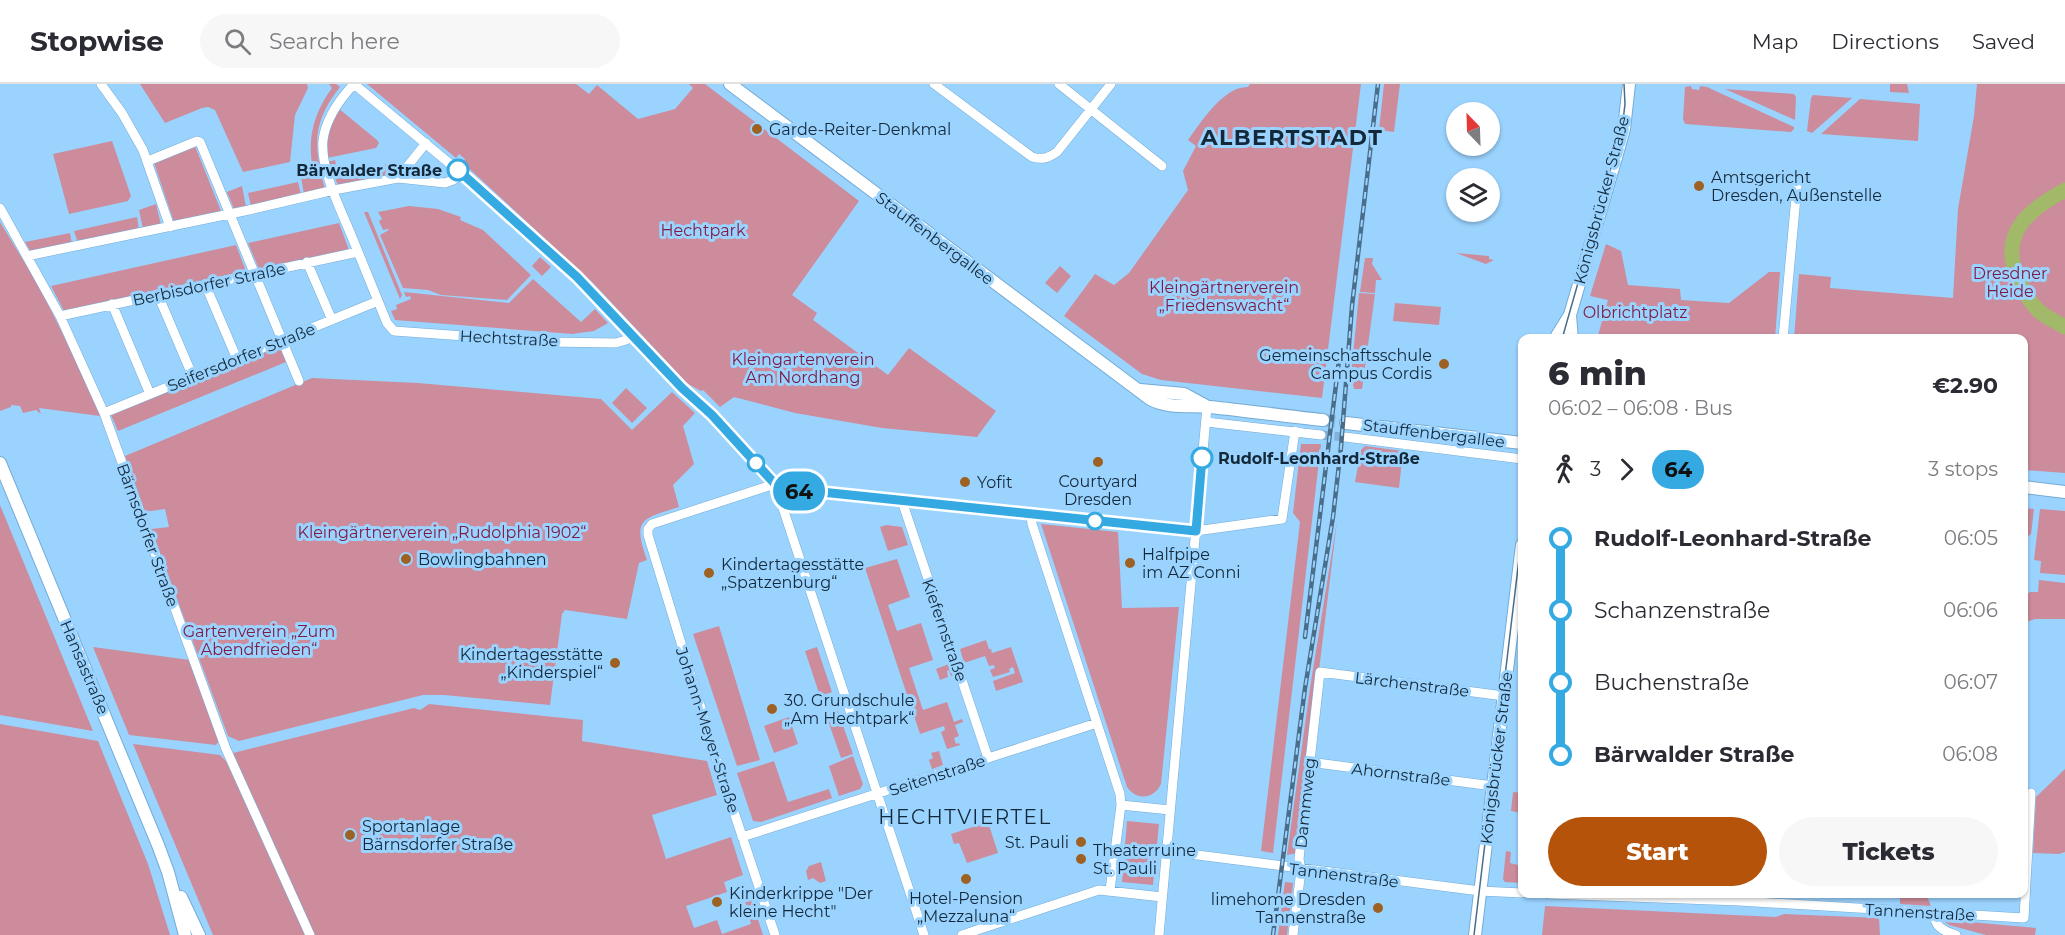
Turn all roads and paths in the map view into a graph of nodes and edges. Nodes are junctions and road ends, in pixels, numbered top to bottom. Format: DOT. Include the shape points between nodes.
graph roads {
  1 [pos="101,84"];
  2 [pos="354,84"];
  3 [pos="730,84"];
  4 [pos="934,84"];
  5 [pos="1059,84"];
  6 [pos="1112,84"];
  7 [pos="1629,84"];
  8 [pos="1091,110"];
  9 [pos="426,143"];
  10 [pos="148,161"];
  11 [pos="1162,166"];
  12 [pos="461,173"];
  13 [pos="1798,175"];
  14 [pos="398,178"];
  15 [pos="334,190"];
  16 [pos="0,208"];
  17 [pos="230,214"];
  18 [pos="170,227"];
  19 [pos="358,252"];
  20 [pos="27,256"];
  21 [pos="307,262"];
  22 [pos="254,274"];
  23 [pos="205,284"];
  24 [pos="158,294"];
  25 [pos="378,301"];
  26 [pos="112,304"];
  27 [pos="1570,315"];
  28 [pos="60,316"];
  29 [pos="332,320"];
  30 [pos="632,334"];
  31 [pos="1558,334"];
  32 [pos="1572,334"];
  33 [pos="1783,334"];
  34 [pos="281,339"];
  35 [pos="237,358"];
  36 [pos="193,377"];
  37 [pos="299,381"];
  38 [pos="150,394"];
  39 [pos="1207,406"];
  40 [pos="104,413"];
  41 [pos="1323,420"];
  42 [pos="1206,422"];
  43 [pos="1346,423"];
  44 [pos="1295,431"];
  45 [pos="1321,435"];
  46 [pos="1345,437"];
  47 [pos="1518,443"];
  48 [pos="1518,459"];
  49 [pos="0,463"];
  50 [pos="775,484"];
  51 [pos="2028,487"];
  52 [pos="2065,492"];
  53 [pos="902,501"];
  54 [pos="1031,514"];
  55 [pos="1196,531"];
  56 [pos="1518,579"];
  57 [pos="1320,672"];
  58 [pos="1504,696"];
  59 [pos="1098,723"];
  60 [pos="988,758"];
  61 [pos="1309,762"];
  62 [pos="1493,786"];
  63 [pos="2031,793"];
  64 [pos="878,794"];
  65 [pos="1121,805"];
  66 [pos="1170,810"];
  67 [pos="742,837"];
  68 [pos="2028,847"];
  69 [pos="1166,851"];
  70 [pos="1301,870"];
  71 [pos="168,872"];
  72 [pos="1110,890"];
  73 [pos="1480,891"];
  74 [pos="1518,893"];
  75 [pos="1162,897"];
  76 [pos="1739,898"];
  77 [pos="2025,898"];
  78 [pos="1934,913"];
  79 [pos="185,935"];
  80 [pos="200,935"];
  81 [pos="310,935"];
  82 [pos="775,935"];
  83 [pos="924,935"];
  84 [pos="962,935"];
  85 [pos="1159,935"];
  86 [pos="1293,935"];
  87 [pos="1475,935"];
  88 [pos="1956,935"];
  1 -- 10 [label="street"];
  2 -- 9 [label="street"];
  2 -- 15 [label="street" via="334,109 323,139 323,154"];
  3 -- 39 [label="main road, Stauffenbergallee" via="1140,390 1184,394"];
  4 -- 8 [label="street" via="1040,159 1057,152"];
  5 -- 8 [label="street"];
  6 -- 8 [label="street"];
  7 -- 27 [label="main road, Königsbrücker Straße" via="1624,129"];
  8 -- 11 [label="street"];
  9 -- 12 [label="street"];
  9 -- 14 [label="street"];
  10 -- 17 [label="street" via="200,142"];
  10 -- 18 [label="street"];
  12 -- 14 [label="street" via="445,183"];
  12 -- 30 [label="street" via="577,277"];
  13 -- 33 [label="street"];
  14 -- 15 [label="street"];
  15 -- 17 [label="street"];
  15 -- 19 [label="street"];
  16 -- 20 [label="street, Bärnsdorfer Straße"];
  17 -- 18 [label="street"];
  17 -- 22 [label="street"];
  18 -- 20 [label="street"];
  19 -- 21 [label="street, Berbisdorfer Straße"];
  19 -- 25 [label="street"];
  20 -- 28 [label="street, Bärnsdorfer Straße"];
  21 -- 22 [label="street, Berbisdorfer Straße"];
  21 -- 29 [label="street"];
  22 -- 23 [label="street, Berbisdorfer Straße"];
  22 -- 34 [label="street"];
  23 -- 24 [label="street, Berbisdorfer Straße"];
  23 -- 35 [label="street"];
  24 -- 26 [label="street, Berbisdorfer Straße"];
  24 -- 36 [label="street"];
  25 -- 29 [label="street, Seifersdorfer Straße"];
  25 -- 30 [label="street, Hechtstraße" via="394,331 616,343"];
  26 -- 28 [label="street, Berbisdorfer Straße"];
  26 -- 38 [label="street"];
  27 -- 31 [label="main road, Königsbrücker Straße"];
  27 -- 32 [label="main road, Königsbrücker Straße"];
  28 -- 40 [label="street, Bärnsdorfer Straße"];
  29 -- 34 [label="street, Seifersdorfer Straße"];
  30 -- 50 [label="street"];
  34 -- 35 [label="street, Seifersdorfer Straße"];
  34 -- 37 [label="street"];
  35 -- 36 [label="street, Seifersdorfer Straße"];
  36 -- 38 [label="street, Seifersdorfer Straße"];
  38 -- 40 [label="street, Seifersdorfer Straße"];
  39 -- 41 [label="main road, Stauffenbergallee"];
  39 -- 42 [label="street"];
  40 -- 81 [label="street, Bärnsdorfer Straße" via="226,749"];
  42 -- 44 [label="street"];
  42 -- 55 [label="street"];
  43 -- 47 [label="main road, Stauffenbergallee"];
  44 -- 45 [label="street"];
  44 -- 55 [label="street" via="1282,519"];
  46 -- 48 [label="street, Stauffenbergallee"];
  49 -- 71 [label="main road, Hansastraße"];
  50 -- 53 [label="street" via="790,490"];
  50 -- 64 [label="street"];
  50 -- 67 [label="street, Johann-Meyer-Straße" via="652,524 648,529"];
  51 -- 52 [label="main road"];
  53 -- 54 [label="street"];
  53 -- 60 [label="street, Kiefernstraße"];
  54 -- 55 [label="street"];
  54 -- 59 [label="street"];
  55 -- 66 [label="street"];
  56 -- 58 [label="main road, Königsbrücker Straße"];
  57 -- 58 [label="street, Lärchenstraße"];
  57 -- 61 [label="street, Dammweg"];
  58 -- 62 [label="main road, Königsbrücker Straße"];
  59 -- 60 [label="street, Seitenstraße"];
  59 -- 65 [label="street"];
  60 -- 64 [label="street, Seitenstraße"];
  61 -- 62 [label="street, Ahornstraße"];
  61 -- 70 [label="street, Dammweg"];
  62 -- 73 [label="main road, Königsbrücker Straße"];
  63 -- 68 [label="street, Tannenstraße"];
  64 -- 67 [label="street, Seitenstraße"];
  64 -- 83 [label="street"];
  65 -- 66 [label="street"];
  65 -- 72 [label="street"];
  66 -- 69 [label="street"];
  67 -- 82 [label="street, Johann-Meyer-Straße"];
  69 -- 70 [label="street, Tannenstraße"];
  69 -- 75 [label="street"];
  70 -- 73 [label="street, Tannenstraße"];
  70 -- 86 [label="street, Dammweg"];
  71 -- 79 [label="main road, Hansastraße"];
  71 -- 80 [label="main road, Hansastraße"];
  72 -- 75 [label="street"];
  72 -- 84 [label="street" via="1099,890"];
  73 -- 74 [label="street, Tannenstraße"];
  73 -- 87 [label="main road, Königsbrücker Straße"];
  75 -- 85 [label="street"];
  76 -- 78 [label="street, Tannenstraße"];
  77 -- 78 [label="street, Tannenstraße" via="2024,918"];
  78 -- 88 [label="street" via="1938,926"];
}
